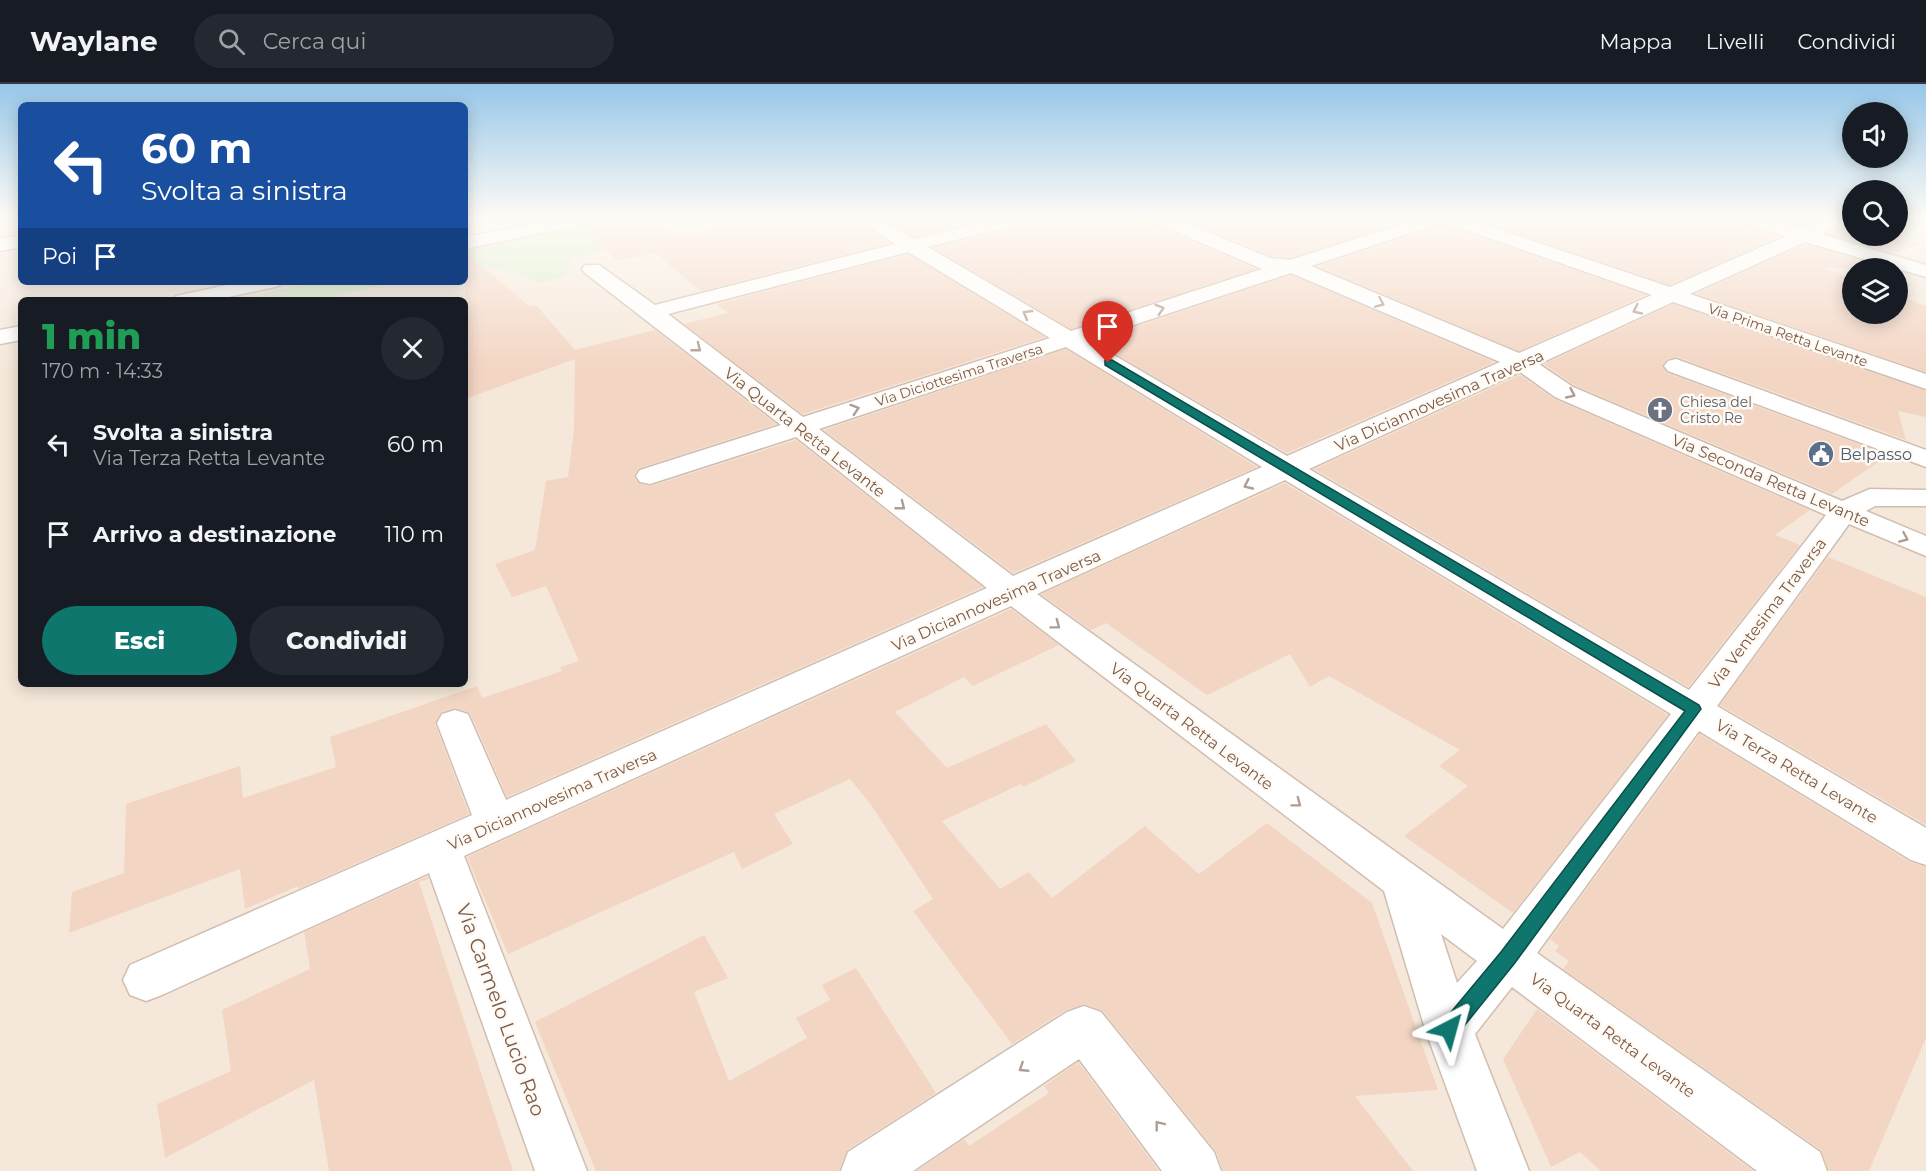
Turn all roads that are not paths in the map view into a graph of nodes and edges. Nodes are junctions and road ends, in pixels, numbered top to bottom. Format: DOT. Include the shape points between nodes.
graph roads {
  1 [pos="825,268"];
  2 [pos="947,268"];
  3 [pos="1278,268"];
  4 [pos="1297,268"];
  5 [pos="1591,268"];
  6 [pos="1731,268"];
  7 [pos="592,269"];
  8 [pos="1267,269"];
  9 [pos="257,285"];
  10 [pos="1670,295"];
  11 [pos="198,297"];
  12 [pos="651,312"];
  13 [pos="18,334"];
  14 [pos="0,337"];
  15 [pos="1069,339"];
  16 [pos="1522,363"];
  17 [pos="1676,366"];
  18 [pos="1926,382"];
  19 [pos="799,427"];
  20 [pos="1920,452"];
  21 [pos="1286,467"];
  22 [pos="650,476"];
  23 [pos="1926,498"];
  24 [pos="1844,512"];
  25 [pos="1926,547"];
  26 [pos="1013,592"];
  27 [pos="1694,709"];
  28 [pos="455,723"];
  29 [pos="496,825"];
  30 [pos="1926,848"];
  31 [pos="441,849"];
  32 [pos="1402,881"];
  33 [pos="1507,958"];
  34 [pos="146,980"];
  35 [pos="1449,1029"];
  36 [pos="561,1171"];
  37 [pos="867,1171"];
  38 [pos="1194,1171"];
  39 [pos="1503,1171"];
  40 [pos="1801,1171"];
  1 -- 12 [label="street"];
  15 -- 2 [label="street, Via Terza Retta Levante, one-way"];
  3 -- 8 [label="street"];
  4 -- 16 [label="street, Via Seconda Retta Levante, one-way"];
  5 -- 10 [label="street, Via Prima Retta Levante"];
  6 -- 10 [label="street, Via Diciannovesima Traversa"];
  7 -- 12 [label="street, Via Quarta Retta Levante"];
  15 -- 8 [label="street, Via Diciottesima Traversa, one-way"];
  9 -- 11 [label="street"];
  10 -- 16 [label="street, Via Diciannovesima Traversa, one-way"];
  10 -- 18 [label="street, Via Prima Retta Levante"];
  12 -- 19 [label="street, Via Quarta Retta Levante, one-way"];
  13 -- 14 [label="street"];
  19 -- 15 [label="street, Via Diciottesima Traversa, one-way"];
  15 -- 21 [label="street, Via Terza Retta Levante"];
  16 -- 21 [label="street, Via Diciannovesima Traversa"];
  16 -- 24 [label="street, Via Seconda Retta Levante, one-way" via="1564,392"];
  17 -- 20 [label="street"];
  19 -- 22 [label="street, Via Diciottesima Traversa"];
  19 -- 26 [label="street, Via Quarta Retta Levante, one-way"];
  21 -- 26 [label="street, Via Diciannovesima Traversa, one-way"];
  21 -- 27 [label="street, Via Terza Retta Levante"];
  23 -- 24 [label="street" via="1870,497"];
  24 -- 25 [label="street, Via Seconda Retta Levante, one-way"];
  24 -- 27 [label="street, Via Ventesima Traversa"];
  26 -- 29 [label="street, Via Diciannovesima Traversa"];
  26 -- 32 [label="street, Via Quarta Retta Levante, one-way"];
  27 -- 30 [label="street, Via Terza Retta Levante"];
  27 -- 33 [label="street, Via Ventesima Traversa"];
  28 -- 29 [label="street"];
  29 -- 31 [label="street, Via Diciannovesima Traversa"];
  31 -- 34 [label="street, Via Diciannovesima Traversa"];
  31 -- 36 [label="street, Via Carmelo Lucio Rao"];
  32 -- 33 [label="street, Via Quarta Retta Levante"];
  32 -- 35 [label="street"];
  33 -- 35 [label="street, Via Ventesima Traversa"];
  33 -- 40 [label="street, Via Quarta Retta Levante"];
  35 -- 39 [label="street"];
  38 -- 37 [label="street, one-way" via="1084,1028"];
}
